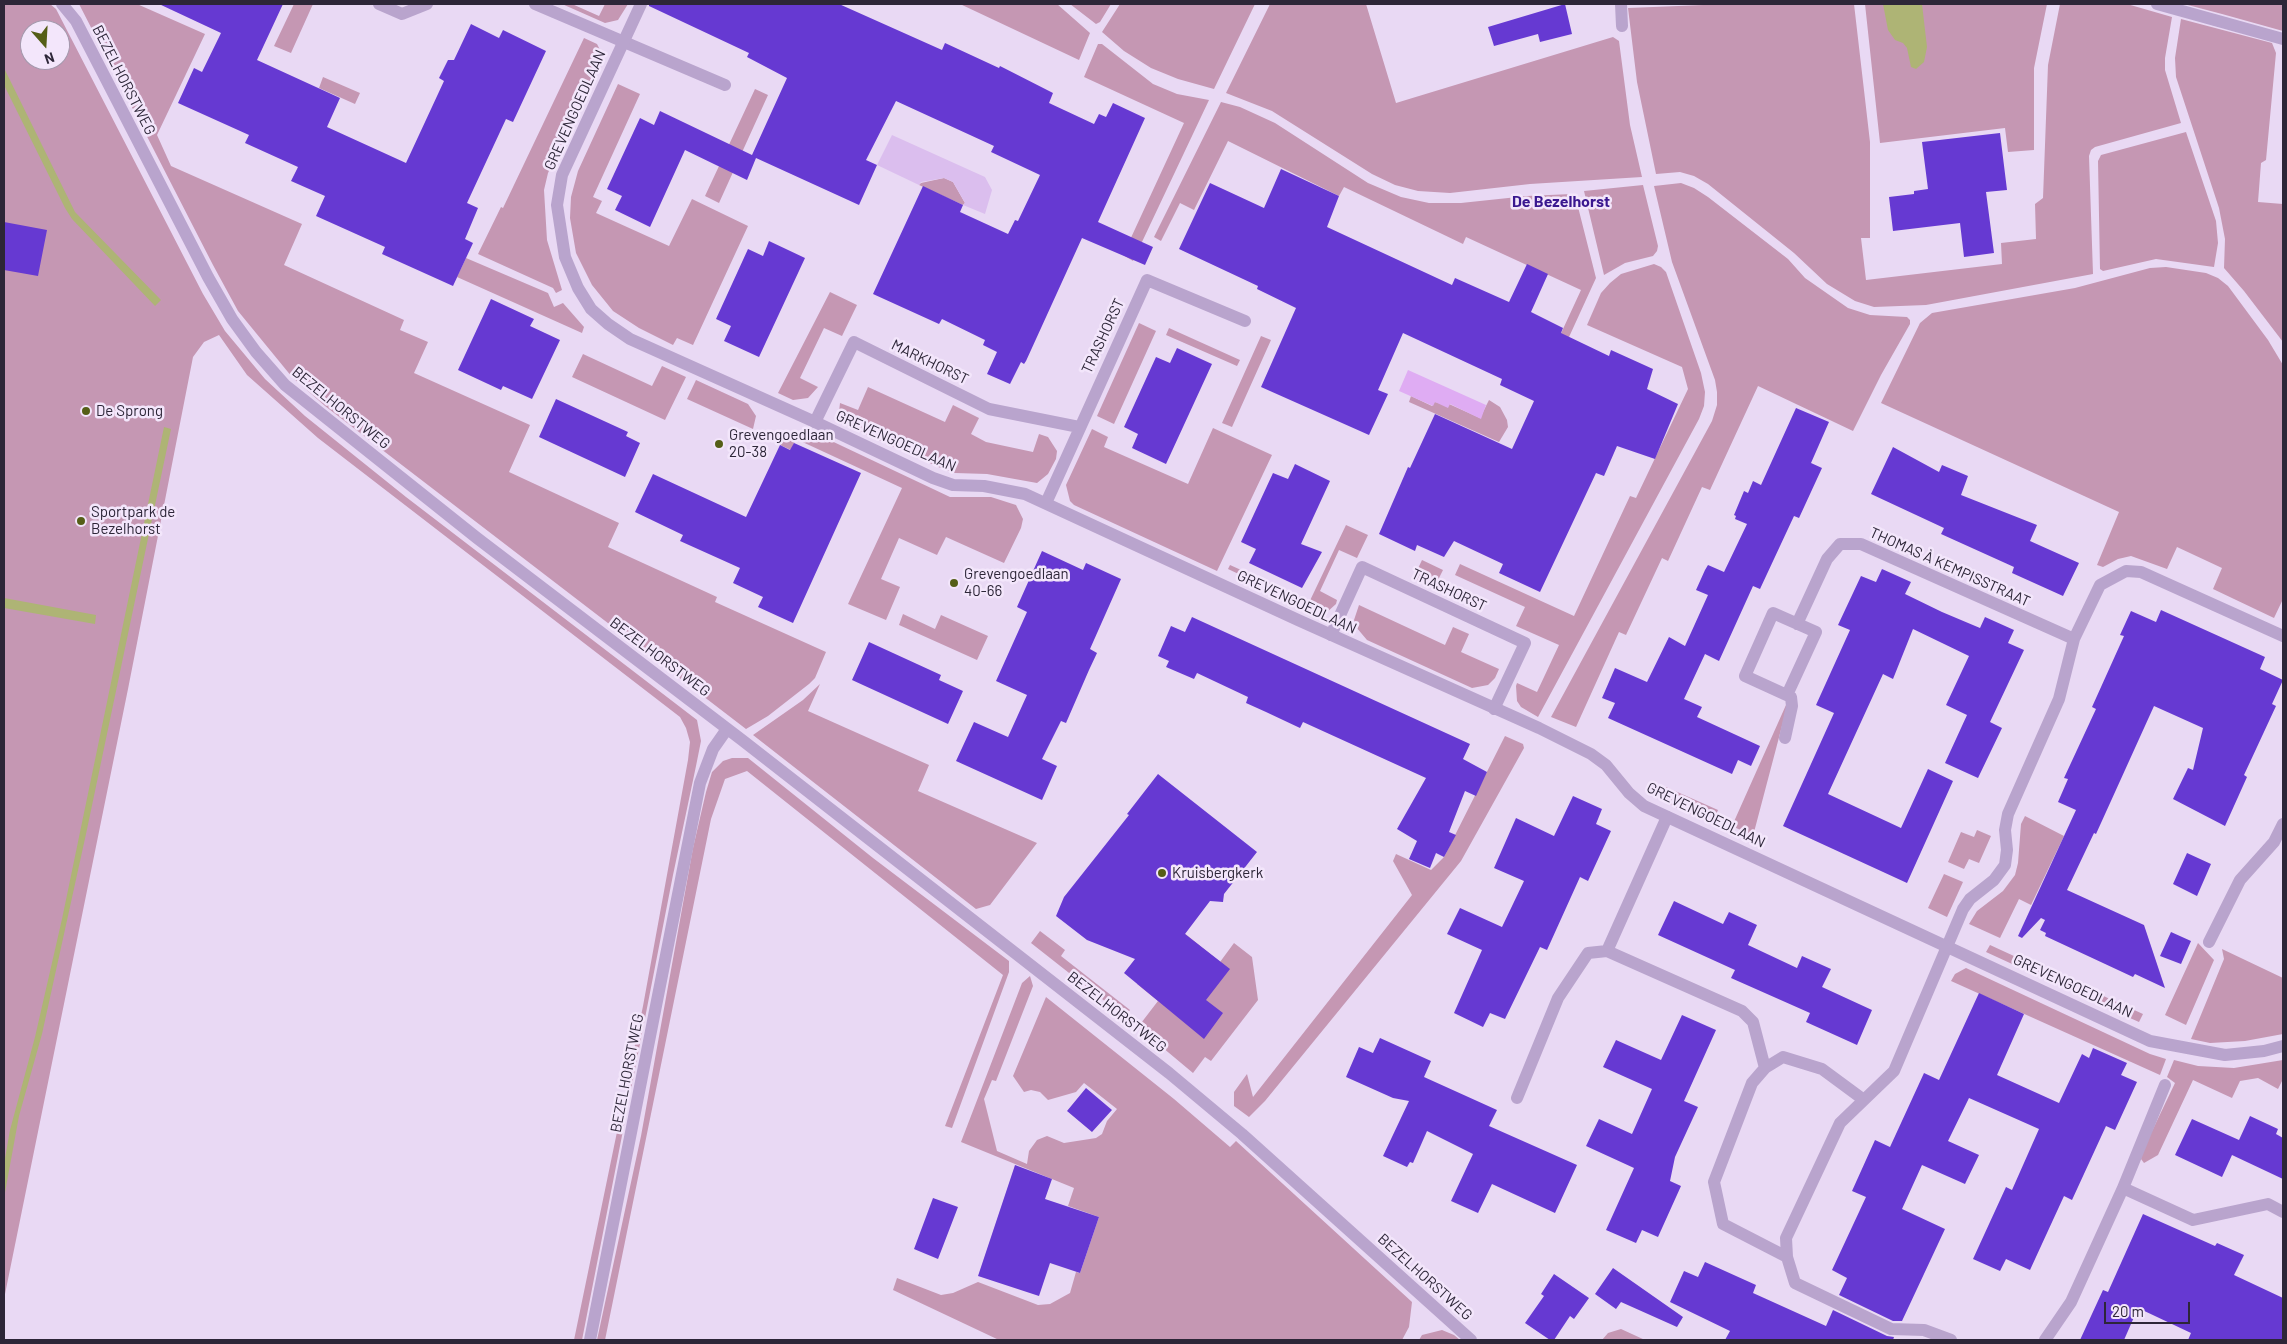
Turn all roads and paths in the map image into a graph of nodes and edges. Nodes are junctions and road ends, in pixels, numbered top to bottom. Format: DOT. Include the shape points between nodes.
graph roads {
  1 [pos="62,4"];
  2 [pos="379,4"];
  3 [pos="426,4"];
  4 [pos="535,4"];
  5 [pos="641,4"];
  6 [pos="1621,4"];
  7 [pos="2158,4"];
  8 [pos="1622,26"];
  9 [pos="2283,39"];
  10 [pos="624,42"];
  11 [pos="725,85"];
  12 [pos="1245,321"];
  13 [pos="815,422"];
  14 [pos="1078,427"];
  15 [pos="1046,503"];
  16 [pos="1797,624"];
  17 [pos="1331,635"];
  18 [pos="2283,636"];
  19 [pos="2074,639"];
  20 [pos="1788,695"];
  21 [pos="1494,708"];
  22 [pos="727,728"];
  23 [pos="1785,738"];
  24 [pos="1667,817"];
  25 [pos="2283,824"];
  26 [pos="2209,942"];
  27 [pos="1948,945"];
  28 [pos="1607,951"];
  29 [pos="2283,1046"];
  30 [pos="1765,1068"];
  31 [pos="2165,1085"];
  32 [pos="1517,1098"];
  33 [pos="1864,1100"];
  34 [pos="2123,1188"];
  35 [pos="2283,1212"];
  36 [pos="1787,1258"];
  37 [pos="590,1340"];
  38 [pos="1472,1340"];
  39 [pos="1951,1340"];
  40 [pos="2046,1340"];
  1 -- 22 [label="street, BEZELHORSTWEG" via="76,21 232,319 285,385 477,538"];
  2 -- 3 [label="street" via="402,14"];
  4 -- 10 [label="street"];
  5 -- 10 [label="street, GREVENGOEDLAAN"];
  6 -- 8 [label="street"];
  7 -- 9 [label="street"];
  10 -- 11 [label="street"];
  10 -- 13 [label="street, GREVENGOEDLAAN" via="562,175 557,205 560,229 565,258 578,288 591,309 630,339"];
  12 -- 14 [label="street, TRASHORST" via="1147,280"];
  13 -- 14 [label="street, MARKHORST" via="854,342 988,409"];
  13 -- 15 [label="street, GREVENGOEDLAAN" via="933,478 953,485 1007,489"];
  14 -- 15 [label="street, TRASHORST"];
  15 -- 17 [label="street, GREVENGOEDLAAN"];
  16 -- 19 [label="street, THOMAS À KEMPISSTRAAT" via="1827,559 1840,544 1861,544"];
  16 -- 20 [label="street" via="1816,632"];
  16 -- 20 [label="street" via="1773,613 1745,676"];
  17 -- 21 [label="street, GREVENGOEDLAAN"];
  17 -- 21 [label="street, TRASHORST" via="1362,567 1525,643"];
  18 -- 19 [label="street" via="2141,572 2126,570 2100,585"];
  19 -- 27 [label="street" via="2060,699 2008,814 2004,865 1994,880 1970,899 1963,909"];
  20 -- 23 [label="street" via="1792,706"];
  21 -- 24 [label="street, GREVENGOEDLAAN" via="1591,754 1606,765 1644,806"];
  22 -- 37 [label="street, BEZELHORSTWEG" via="713,749 700,783"];
  22 -- 38 [label="street, BEZELHORSTWEG" via="1193,1092"];
  24 -- 27 [label="street, GREVENGOEDLAAN"];
  24 -- 28 [label="street"];
  25 -- 26 [label="street" via="2274,842 2240,880"];
  27 -- 29 [label="street, GREVENGOEDLAAN" via="2150,1041 2224,1055"];
  27 -- 33 [label="street" via="1894,1071"];
  28 -- 30 [label="street" via="1742,1010 1753,1022"];
  28 -- 32 [label="street" via="1588,952 1558,998"];
  30 -- 33 [label="street" via="1783,1057 1822,1069"];
  30 -- 36 [label="street" via="1752,1083 1714,1182 1722,1224"];
  31 -- 34 [label="street"];
  33 -- 36 [label="street" via="1840,1123 1786,1238"];
  34 -- 35 [label="street" via="2193,1220 2268,1204"];
  34 -- 40 [label="street" via="2071,1302"];
  36 -- 39 [label="street" via="1795,1283 1891,1329 1924,1330"];
}
